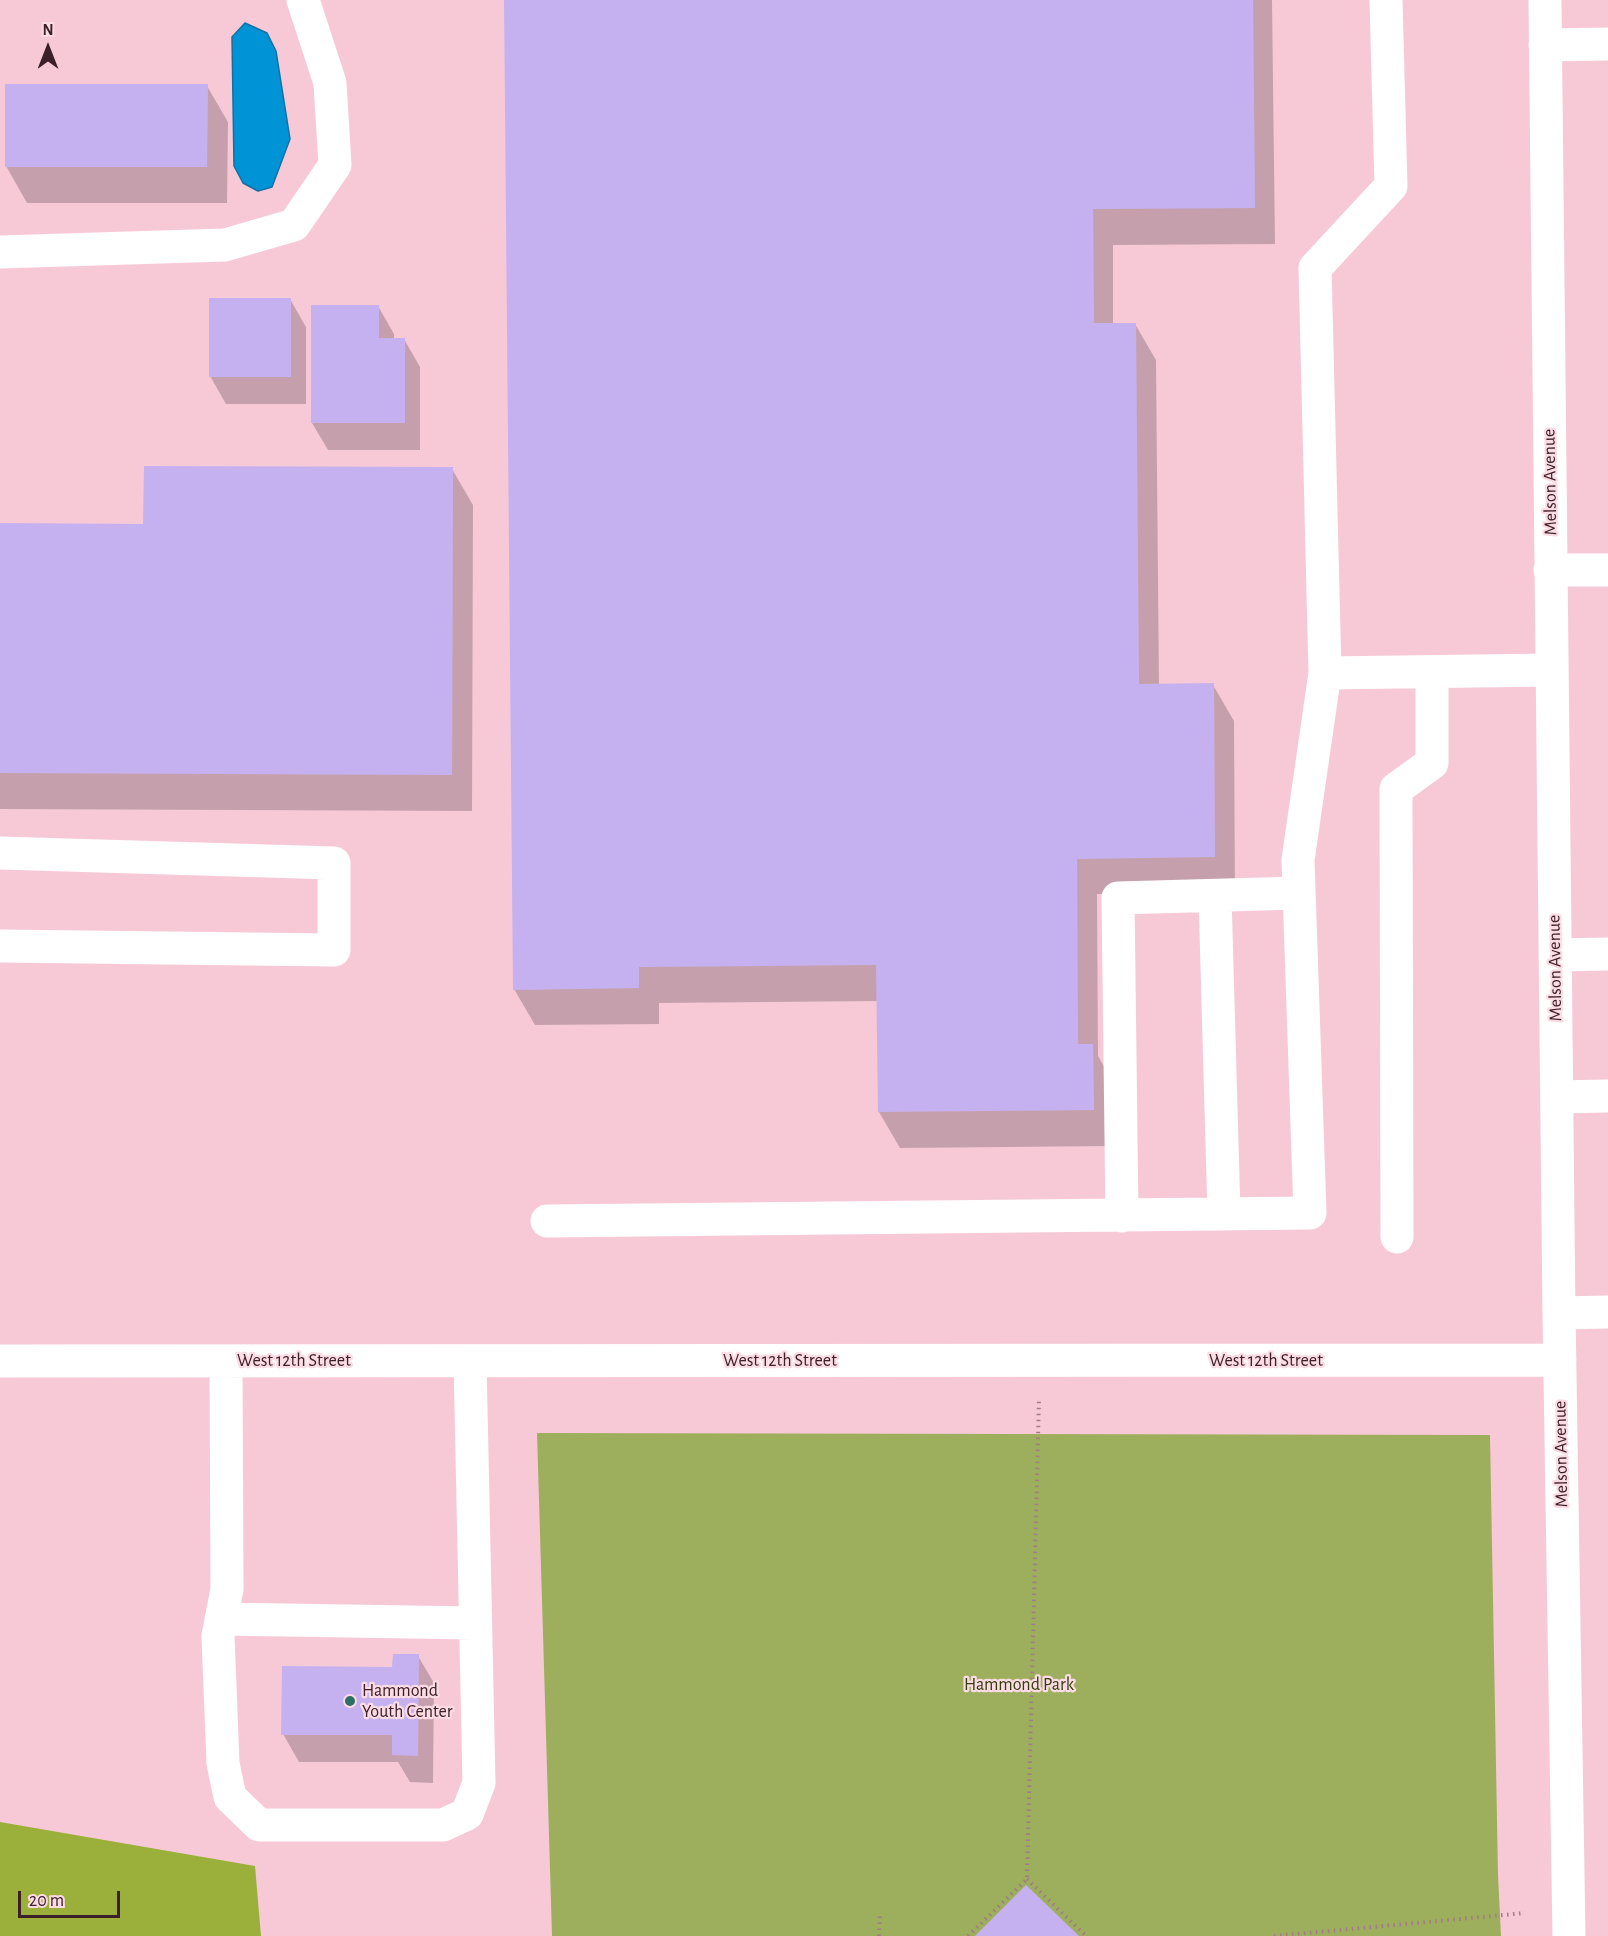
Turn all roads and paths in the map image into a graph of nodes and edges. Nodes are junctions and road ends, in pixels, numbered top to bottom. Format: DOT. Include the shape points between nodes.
graph roads {
  1 [pos="303,0"];
  2 [pos="1386,0"];
  3 [pos="1545,0"];
  4 [pos="1608,44"];
  5 [pos="1545,45"];
  6 [pos="0,252"];
  7 [pos="1550,570"];
  8 [pos="1608,570"];
  9 [pos="1552,670"];
  10 [pos="1432,672"];
  11 [pos="1325,673"];
  12 [pos="0,853"];
  13 [pos="1299,893"];
  14 [pos="1215,896"];
  15 [pos="0,946"];
  16 [pos="1608,954"];
  17 [pos="1555,955"];
  18 [pos="1608,1096"];
  19 [pos="1557,1097"];
  20 [pos="1224,1214"];
  21 [pos="1122,1216"];
  22 [pos="547,1221"];
  23 [pos="1397,1237"];
  24 [pos="1608,1312"];
  25 [pos="1559,1313"];
  26 [pos="1560,1360"];
  27 [pos="0,1361"];
  28 [pos="226,1361"];
  29 [pos="471,1361"];
  30 [pos="1039,1399"];
  31 [pos="221,1619"];
  32 [pos="475,1623"];
  33 [pos="1026,1879"];
  34 [pos="1525,1913"];
  35 [pos="880,1916"];
  36 [pos="879,1936"];
  37 [pos="968,1936"];
  38 [pos="1086,1936"];
  39 [pos="1274,1936"];
  40 [pos="1569,1936"];
  1 -- 6 [label="street" via="330,82 335,165 294,225 225,245"];
  2 -- 11 [label="street" via="1391,186 1315,268"];
  3 -- 5 [label="street, Melson Avenue"];
  4 -- 5 [label="street"];
  5 -- 7 [label="street, Melson Avenue"];
  7 -- 8 [label="street"];
  7 -- 9 [label="street, Melson Avenue"];
  9 -- 10 [label="street"];
  9 -- 17 [label="street, Melson Avenue"];
  10 -- 11 [label="street"];
  10 -- 23 [label="street" via="1432,764 1396,789"];
  11 -- 13 [label="street" via="1298,860"];
  12 -- 15 [label="street" via="334,862 334,950"];
  13 -- 14 [label="street"];
  13 -- 20 [label="street" via="1310,1213"];
  14 -- 20 [label="street"];
  14 -- 21 [label="street" via="1118,898"];
  16 -- 17 [label="street"];
  17 -- 19 [label="street, Melson Avenue"];
  18 -- 19 [label="street"];
  19 -- 25 [label="street, Melson Avenue"];
  20 -- 21 [label="street"];
  21 -- 22 [label="street"];
  24 -- 25 [label="street"];
  25 -- 26 [label="street, Melson Avenue"];
  26 -- 29 [label="street, West 12th Street"];
  26 -- 40 [label="street, Melson Avenue"];
  27 -- 28 [label="street, West 12th Street"];
  28 -- 29 [label="street, West 12th Street"];
  28 -- 31 [label="street" via="226,1589"];
  29 -- 32 [label="street"];
  30 -- 33 [label="path"];
  31 -- 32 [label="street"];
  31 -- 32 [label="street" via="218,1636 223,1763 230,1797 259,1825 443,1825 466,1814 479,1783"];
  33 -- 37 [label="path"];
  33 -- 38 [label="path"];
  34 -- 39 [label="path"];
  35 -- 36 [label="path"];
}
